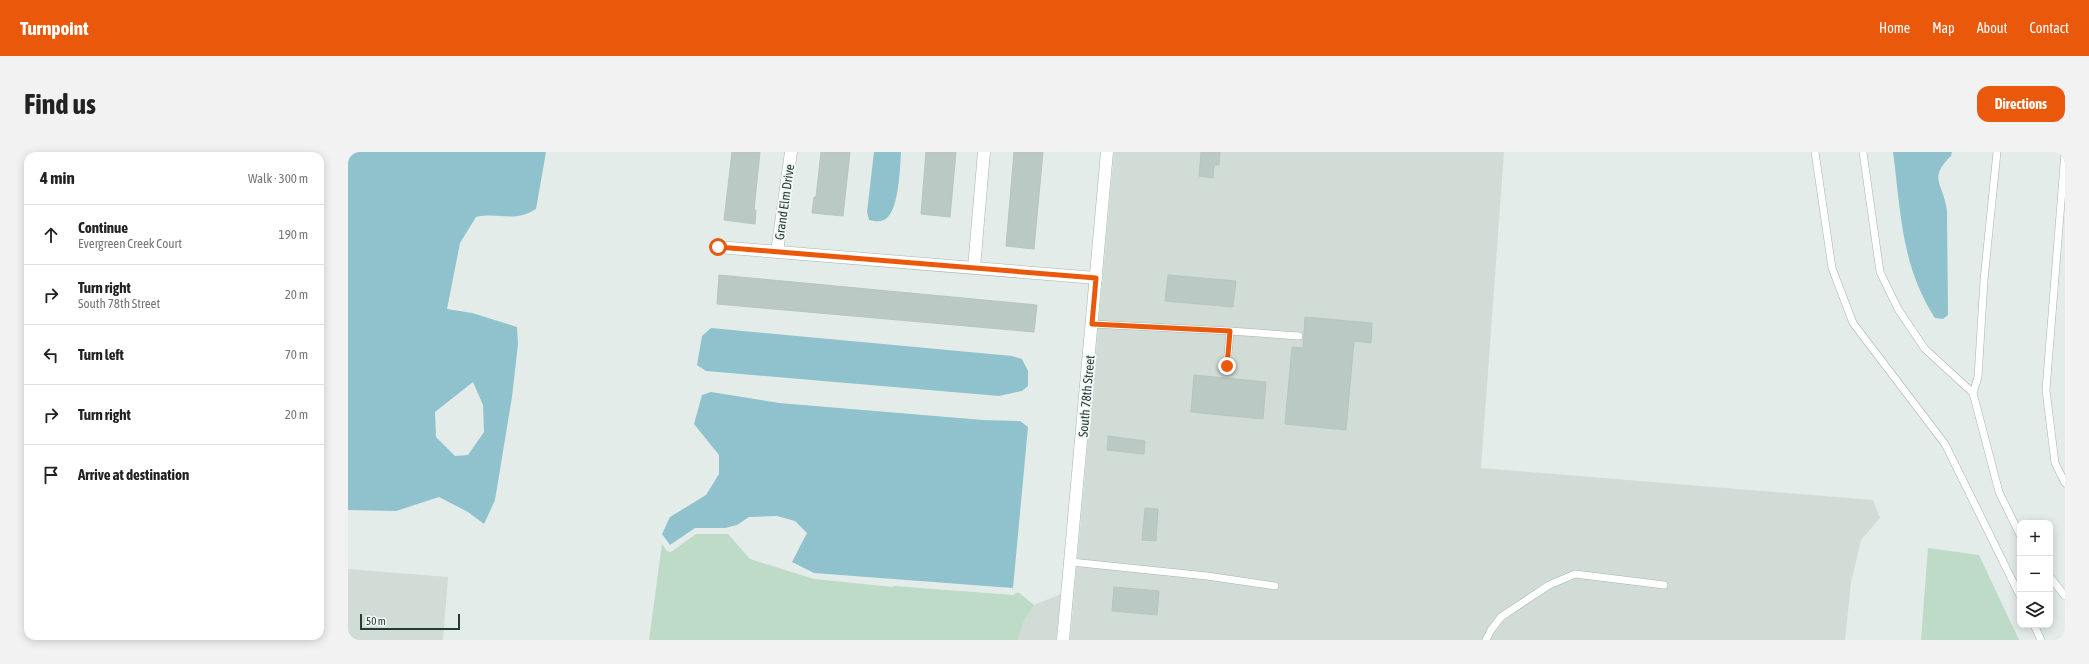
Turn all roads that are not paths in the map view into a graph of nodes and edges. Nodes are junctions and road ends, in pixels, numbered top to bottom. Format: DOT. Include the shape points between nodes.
graph roads {
  1 [pos="791,152"];
  2 [pos="984,152"];
  3 [pos="1107,152"];
  4 [pos="1815,152"];
  5 [pos="1863,152"];
  6 [pos="1997,152"];
  7 [pos="2065,152"];
  8 [pos="718,247"];
  9 [pos="777,252"];
  10 [pos="974,268"];
  11 [pos="1096,278"];
  12 [pos="1092,324"];
  13 [pos="1230,331"];
  14 [pos="1299,336"];
  15 [pos="1227,366"];
  16 [pos="1973,393"];
  17 [pos="2065,483"];
  18 [pos="2017,529"];
  19 [pos="1071,562"];
  20 [pos="2053,581"];
  21 [pos="1664,585"];
  22 [pos="1275,586"];
  23 [pos="2018,592"];
  24 [pos="2065,596"];
  25 [pos="2035,628"];
  26 [pos="1063,640"];
  27 [pos="1486,640"];
  28 [pos="2041,640"];
  1 -- 9 [label="street, Grand Elm Drive"];
  2 -- 10 [label="street"];
  3 -- 11 [label="street, South 78th Street"];
  4 -- 23 [label="lane" via="1832,268 1853,323 1946,444"];
  5 -- 16 [label="lane" via="1880,272 1898,309 1925,349"];
  6 -- 16 [label="lane" via="1984,280 1978,378"];
  7 -- 17 [label="lane" via="2046,390 2055,463"];
  8 -- 9 [label="street"];
  9 -- 10 [label="street"];
  10 -- 11 [label="street"];
  11 -- 12 [label="street, South 78th Street"];
  12 -- 13 [label="lane"];
  12 -- 19 [label="street, South 78th Street"];
  13 -- 14 [label="lane"];
  13 -- 15 [label="lane"];
  16 -- 18 [label="lane" via="1999,492"];
  19 -- 22 [label="lane"];
  19 -- 26 [label="street, South 78th Street"];
  20 -- 24 [label="lane"];
  21 -- 27 [label="lane" via="1575,574 1543,588 1501,617"];
  25 -- 28 [label="lane"];
}
